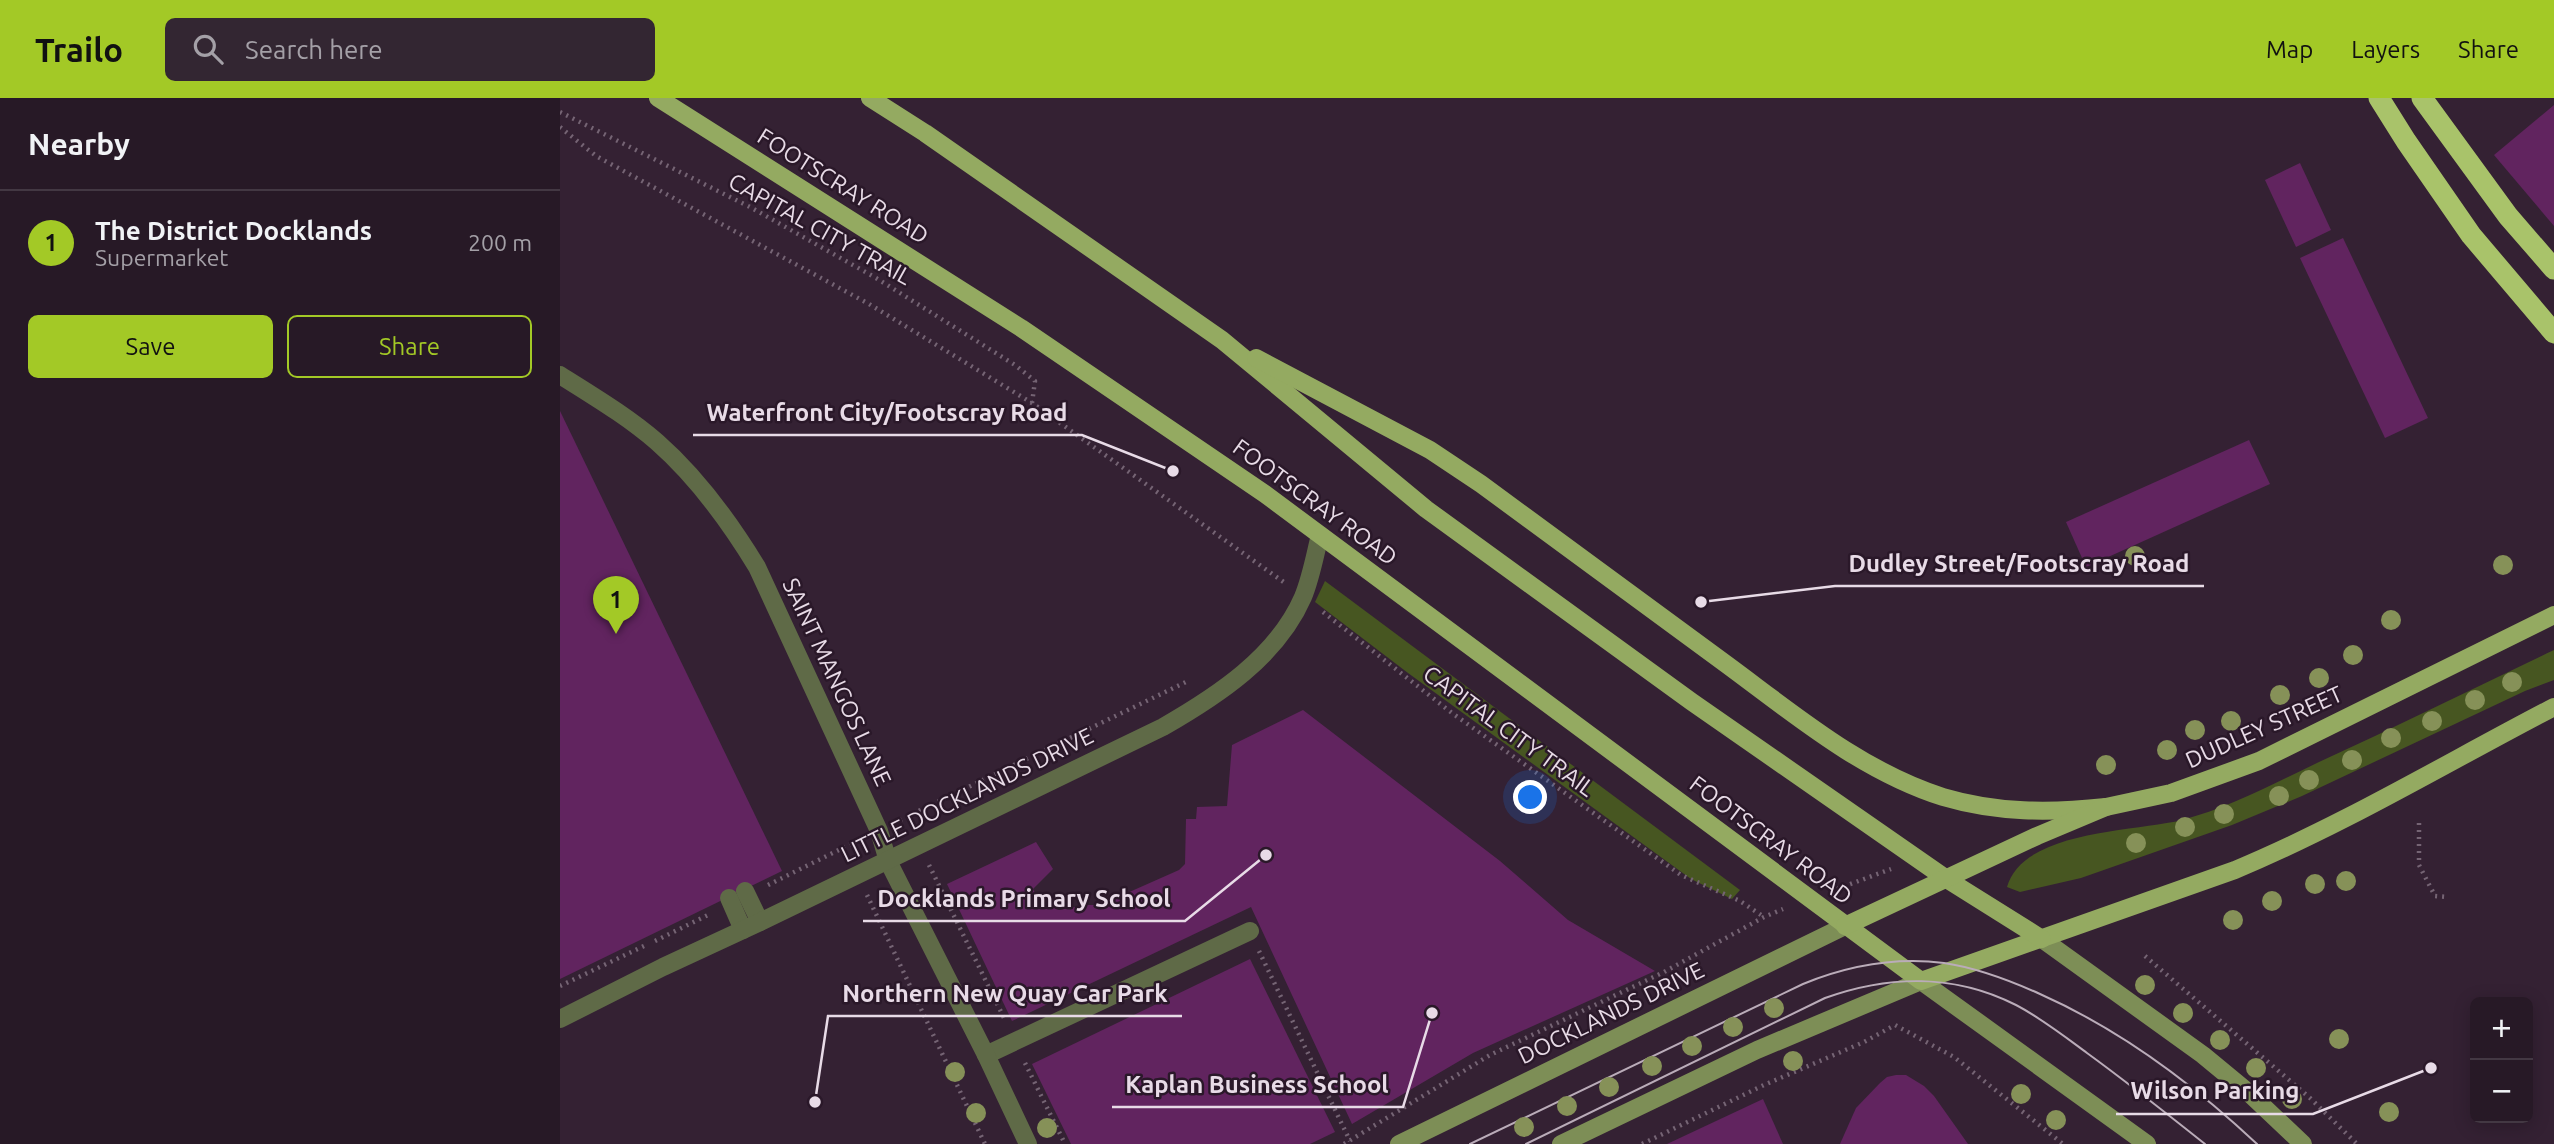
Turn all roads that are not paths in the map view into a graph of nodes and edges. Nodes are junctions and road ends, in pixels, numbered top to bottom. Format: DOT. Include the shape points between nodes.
graph roads {
  1 [pos="658,98"];
  2 [pos="870,98"];
  3 [pos="2379,98"];
  4 [pos="2422,98"];
  5 [pos="2554,269"];
  6 [pos="2554,333"];
  7 [pos="1222,340"];
  8 [pos="560,375"];
  9 [pos="1320,535"];
  10 [pos="2554,615"];
  11 [pos="2554,707"];
  12 [pos="2106,807"];
  13 [pos="888,861"];
  14 [pos="1948,880"];
  15 [pos="738,897"];
  16 [pos="752,926"];
  17 [pos="1845,926"];
  18 [pos="1250,931"];
  19 [pos="2042,939"];
  20 [pos="1920,981"];
  21 [pos="560,1019"];
  22 [pos="986,1055"];
  23 [pos="1028,1144"];
  24 [pos="1399,1144"];
  25 [pos="1561,1144"];
  26 [pos="2147,1144"];
  27 [pos="2303,1144"];
  1 -- 9 [label="main road, FOOTSCRAY ROAD" via="1021,328"];
  2 -- 7 [label="main road"];
  3 -- 6 [label="highway" via="2471,235"];
  4 -- 5 [label="highway" via="2508,216"];
  7 -- 12 [label="main road" via="1430,450 1825,737 1891,776 1984,807 2047,812"];
  7 -- 14 [label="main road" via="1426,509"];
  8 -- 13 [label="street, SAINT MANGOS LANE" via="656,442 703,489 736,532 757,567"];
  9 -- 13 [label="street, LITTLE DOCKLANDS DRIVE" via="1303,597 1281,633 1210,700"];
  9 -- 17 [label="main road, FOOTSCRAY ROAD"];
  10 -- 12 [label="main road, DUDLEY STREET" via="2259,761 2171,793"];
  11 -- 19 [label="main road" via="2288,848"];
  12 -- 14 [label="main road, DUDLEY STREET"];
  13 -- 16 [label="street, LITTLE DOCKLANDS DRIVE"];
  13 -- 22 [label="street, SAINT MANGOS LANE"];
  14 -- 17 [label="main road, DUDLEY STREET"];
  14 -- 19 [label="main road"];
  15 -- 16 [label="street"];
  16 -- 21 [label="street, LITTLE DOCKLANDS DRIVE"];
  17 -- 20 [label="main road, FOOTSCRAY ROAD"];
  17 -- 24 [label="street, DOCKLANDS DRIVE"];
  18 -- 22 [label="street"];
  19 -- 20 [label="main road"];
  19 -- 27 [label="street" via="2203,1055"];
  20 -- 25 [label="street" via="1757,1050"];
  20 -- 26 [label="street"];
  22 -- 23 [label="street, SAINT MANGOS LANE"];
}
